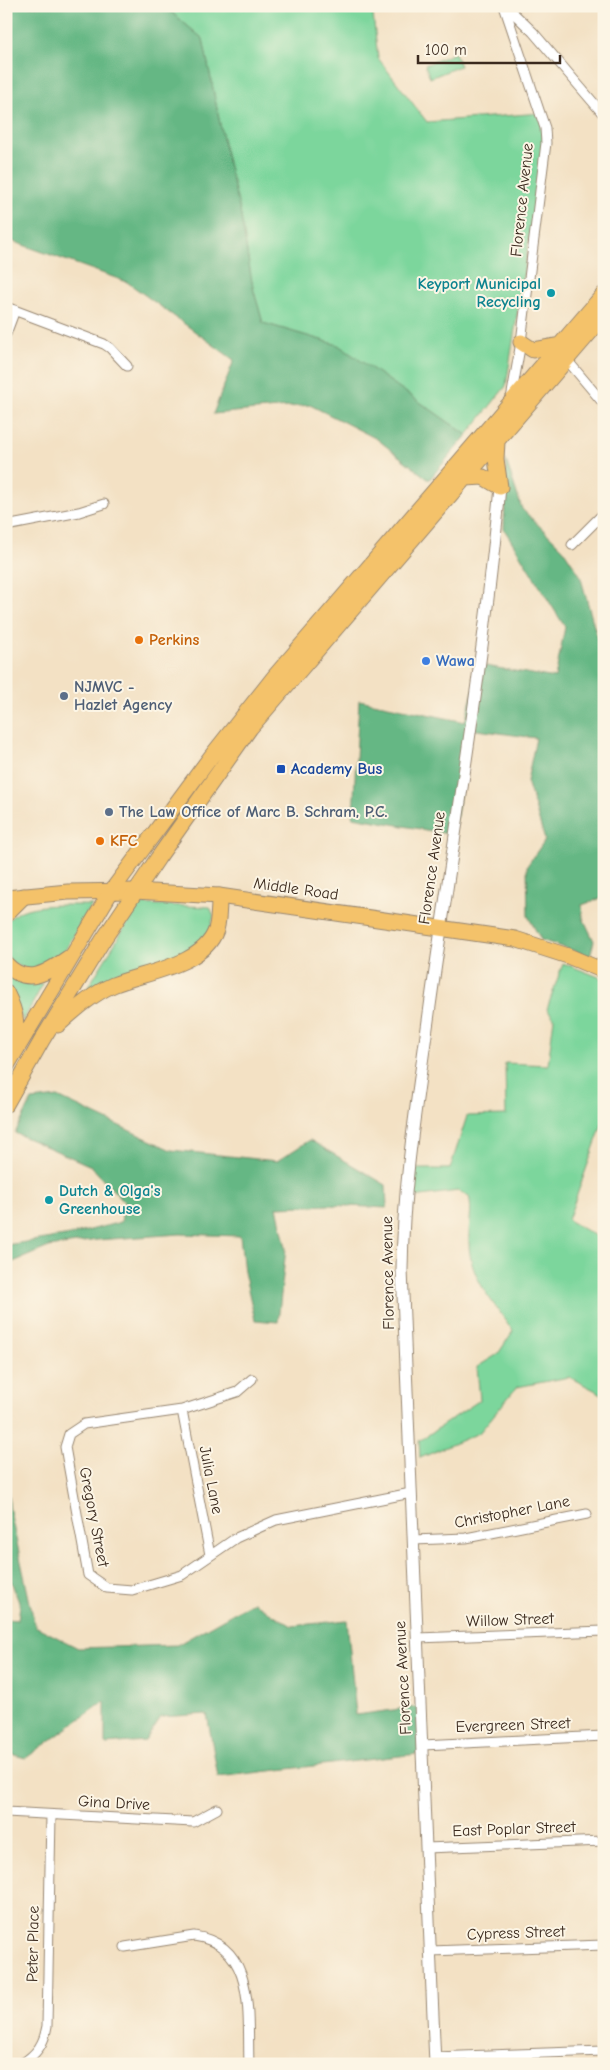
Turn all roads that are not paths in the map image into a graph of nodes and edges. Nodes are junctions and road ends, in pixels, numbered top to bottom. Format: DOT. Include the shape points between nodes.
graph roads {
  1 [pos="505,6"];
  2 [pos="604,114"];
  3 [pos="604,294"];
  4 [pos="11,309"];
  5 [pos="604,316"];
  6 [pos="6,334"];
  7 [pos="521,342"];
  8 [pos="560,345"];
  9 [pos="567,360"];
  10 [pos="127,366"];
  11 [pos="510,402"];
  12 [pos="604,404"];
  13 [pos="497,442"];
  14 [pos="466,478"];
  15 [pos="500,487"];
  16 [pos="104,504"];
  17 [pos="604,512"];
  18 [pos="6,526"];
  19 [pos="572,545"];
  20 [pos="135,891"];
  21 [pos="110,893"];
  22 [pos="24,896"];
  23 [pos="220,896"];
  24 [pos="6,898"];
  25 [pos="6,914"];
  26 [pos="440,928"];
  27 [pos="74,955"];
  28 [pos="6,964"];
  29 [pos="604,971"];
  30 [pos="6,992"];
  31 [pos="42,1040"];
  32 [pos="9,1062"];
  33 [pos="6,1104"];
  34 [pos="252,1379"];
  35 [pos="182,1410"];
  36 [pos="411,1493"];
  37 [pos="587,1514"];
  38 [pos="413,1540"];
  39 [pos="210,1555"];
  40 [pos="604,1631"];
  41 [pos="418,1638"];
  42 [pos="604,1736"];
  43 [pos="423,1745"];
  44 [pos="217,1809"];
  45 [pos="6,1812"];
  46 [pos="51,1815"];
  47 [pos="604,1841"];
  48 [pos="426,1848"];
  49 [pos="604,1945"];
  50 [pos="125,1947"];
  51 [pos="430,1951"];
  52 [pos="604,2051"];
  53 [pos="435,2060"];
  54 [pos="21,2064"];
  55 [pos="249,2064"];
  1 -- 2 [label="street" via="533,32"];
  1 -- 7 [label="street, Florence Avenue" via="543,123 546,143"];
  3 -- 8 [label="main road"];
  4 -- 6 [label="street"];
  4 -- 10 [label="street" via="110,348"];
  5 -- 9 [label="main road"];
  7 -- 8 [label="main road" via="533,350"];
  7 -- 11 [label="street, Florence Avenue"];
  8 -- 11 [label="main road"];
  9 -- 12 [label="street"];
  9 -- 13 [label="main road"];
  11 -- 21 [label="main road" via="275,676 155,829"];
  13 -- 14 [label="main road"];
  13 -- 15 [label="main road"];
  14 -- 15 [label="main road" via="483,477"];
  14 -- 20 [label="main road" via="416,532 250,728"];
  15 -- 26 [label="street, Florence Avenue"];
  16 -- 18 [label="street"];
  17 -- 19 [label="street"];
  20 -- 21 [label="main road, Middle Road"];
  20 -- 23 [label="main road, Middle Road"];
  20 -- 31 [label="main road"];
  21 -- 22 [label="main road, Middle Road"];
  21 -- 27 [label="main road"];
  22 -- 24 [label="main road, Middle Road"];
  22 -- 25 [label="main road"];
  23 -- 26 [label="main road, Middle Road"];
  23 -- 31 [label="main road" via="216,930 202,951 186,960 112,985 82,1003"];
  26 -- 29 [label="main road, Middle Road" via="515,940"];
  26 -- 36 [label="street, Florence Avenue" via="403,1210 402,1270"];
  27 -- 28 [label="main road" via="48,973 35,976 16,971"];
  27 -- 32 [label="main road"];
  30 -- 32 [label="main road" via="17,1020"];
  31 -- 33 [label="main road"];
  34 -- 35 [label="street, Gregory Street" via="238,1392"];
  35 -- 39 [label="street, Julia Lane"];
  35 -- 39 [label="street, Gregory Street" via="84,1424 70,1434 65,1447 88,1575 107,1588 132,1590 182,1575"];
  36 -- 38 [label="street, Florence Avenue"];
  36 -- 39 [label="street, Gregory Street" via="276,1520 236,1538"];
  37 -- 38 [label="street, Christopher Lane" via="466,1538"];
  38 -- 41 [label="street, Florence Avenue"];
  40 -- 41 [label="street, Willow Street"];
  41 -- 43 [label="street, Florence Avenue"];
  42 -- 43 [label="street, Evergreen Street"];
  43 -- 48 [label="street, Florence Avenue"];
  44 -- 46 [label="street, Gina Drive" via="193,1822"];
  45 -- 46 [label="street, Gina Drive"];
  46 -- 54 [label="street, Peter Place" via="47,2026 37,2052"];
  47 -- 48 [label="street, East Poplar Street"];
  48 -- 51 [label="street, Florence Avenue"];
  49 -- 51 [label="street, Cypress Street"];
  50 -- 55 [label="street" via="194,1936 205,1938 229,1952 245,1979"];
  51 -- 53 [label="street, Florence Avenue"];
  52 -- 53 [label="street"];
}
